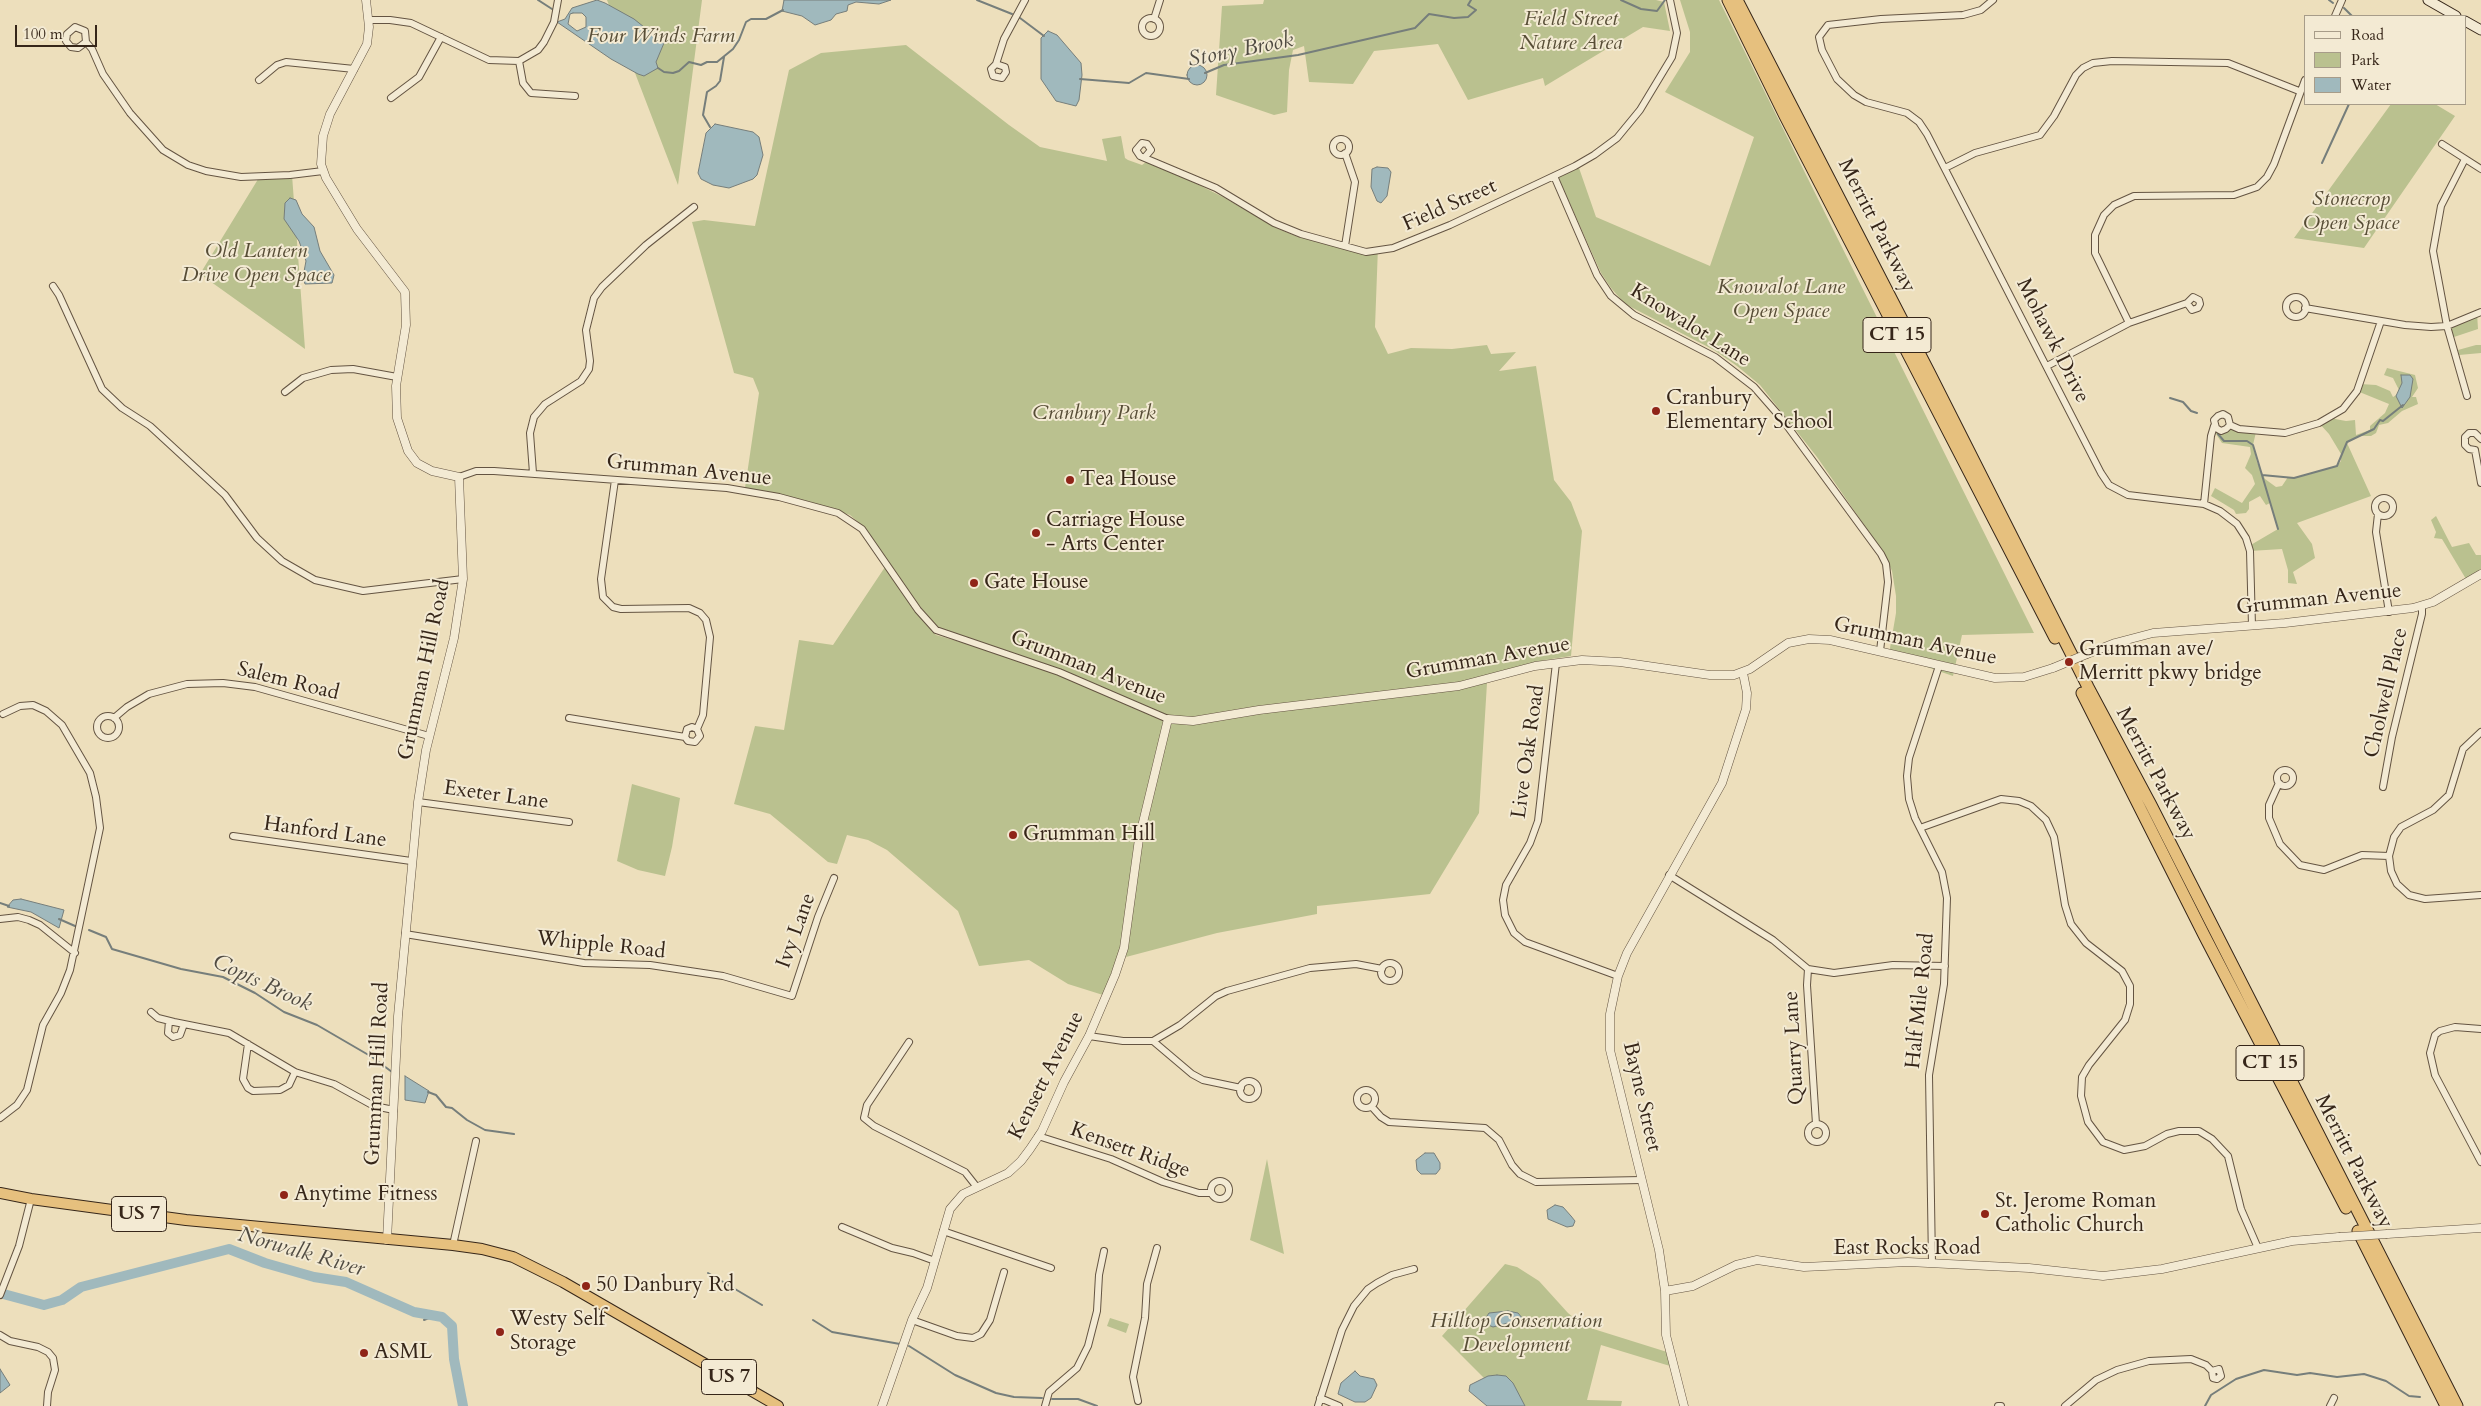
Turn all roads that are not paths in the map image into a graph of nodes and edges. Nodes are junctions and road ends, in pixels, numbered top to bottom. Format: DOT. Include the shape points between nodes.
graph roads {
  1 [pos="366,0"];
  2 [pos="558,0"];
  3 [pos="1025,0"];
  4 [pos="1160,0"];
  5 [pos="1670,0"];
  6 [pos="1728,0"];
  7 [pos="1737,0"];
  8 [pos="1993,0"];
  9 [pos="2342,0"];
  10 [pos="2428,0"];
  11 [pos="2335,15"];
  12 [pos="2454,15"];
  13 [pos="1154,19"];
  14 [pos="369,20"];
  15 [pos="2466,22"];
  16 [pos="2481,30"];
  17 [pos="441,37"];
  18 [pos="86,42"];
  19 [pos="518,61"];
  20 [pos="996,64"];
  21 [pos="354,69"];
  22 [pos="259,80"];
  23 [pos="2304,82"];
  24 [pos="2300,91"];
  25 [pos="575,96"];
  26 [pos="391,98"];
  27 [pos="2442,144"];
  28 [pos="1345,154"];
  29 [pos="1145,157"];
  30 [pos="2465,160"];
  31 [pos="1945,168"];
  32 [pos="2481,169"];
  33 [pos="323,171"];
  34 [pos="1554,176"];
  35 [pos="694,207"];
  36 [pos="1345,246"];
  37 [pos="53,286"];
  38 [pos="2187,303"];
  39 [pos="2306,308"];
  40 [pos="2481,312"];
  41 [pos="2380,321"];
  42 [pos="2129,323"];
  43 [pos="2448,326"];
  44 [pos="2047,366"];
  45 [pos="397,377"];
  46 [pos="285,392"];
  47 [pos="2467,396"];
  48 [pos="2230,425"];
  49 [pos="2214,426"];
  50 [pos="2481,439"];
  51 [pos="2481,443"];
  52 [pos="2475,450"];
  53 [pos="533,473"];
  54 [pos="459,477"];
  55 [pos="615,480"];
  56 [pos="2481,482"];
  57 [pos="2204,504"];
  58 [pos="2378,514"];
  59 [pos="2481,574"];
  60 [pos="463,580"];
  61 [pos="2422,606"];
  62 [pos="2389,612"];
  63 [pos="2252,626"];
  64 [pos="1880,651"];
  65 [pos="1556,663"];
  66 [pos="1939,666"];
  67 [pos="1743,673"];
  68 [pos="3,714"];
  69 [pos="114,718"];
  70 [pos="569,718"];
  71 [pos="1168,719"];
  72 [pos="698,729"];
  73 [pos="2481,732"];
  74 [pos="429,736"];
  75 [pos="685,737"];
  76 [pos="2279,783"];
  77 [pos="2383,787"];
  78 [pos="418,802"];
  79 [pos="569,822"];
  80 [pos="1920,828"];
  81 [pos="233,836"];
  82 [pos="2389,856"];
  83 [pos="411,862"];
  84 [pos="1669,875"];
  85 [pos="834,878"];
  86 [pos="2481,894"];
  87 [pos="0,919"];
  88 [pos="405,934"];
  89 [pos="75,953"];
  90 [pos="1945,966"];
  91 [pos="1382,969"];
  92 [pos="1808,969"];
  93 [pos="1618,976"];
  94 [pos="792,996"];
  95 [pos="151,1012"];
  96 [pos="169,1021"];
  97 [pos="184,1024"];
  98 [pos="2481,1029"];
  99 [pos="1089,1036"];
  100 [pos="1153,1041"];
  101 [pos="909,1042"];
  102 [pos="248,1044"];
  103 [pos="294,1072"];
  104 [pos="1241,1088"];
  105 [pos="1372,1106"];
  106 [pos="394,1110"];
  107 [pos="0,1118"];
  108 [pos="1816,1124"];
  109 [pos="1038,1136"];
  110 [pos="476,1140"];
  111 [pos="2481,1162"];
  112 [pos="1642,1180"];
  113 [pos="976,1186"];
  114 [pos="0,1193"];
  115 [pos="1212,1193"];
  116 [pos="31,1199"];
  117 [pos="842,1227"];
  118 [pos="2481,1228"];
  119 [pos="943,1232"];
  120 [pos="387,1240"];
  121 [pos="453,1245"];
  122 [pos="1156,1248"];
  123 [pos="2258,1248"];
  124 [pos="1104,1251"];
  125 [pos="935,1261"];
  126 [pos="1932,1263"];
  127 [pos="1051,1268"];
  128 [pos="1414,1269"];
  129 [pos="1004,1272"];
  130 [pos="1665,1291"];
  131 [pos="0,1296"];
  132 [pos="912,1320"];
  133 [pos="0,1336"];
  134 [pos="2212,1371"];
  135 [pos="1320,1398"];
  136 [pos="2334,1398"];
  137 [pos="1138,1402"];
  138 [pos="47,1406"];
  139 [pos="778,1406"];
  140 [pos="882,1406"];
  141 [pos="1045,1406"];
  142 [pos="1318,1406"];
  143 [pos="1339,1406"];
  144 [pos="1684,1406"];
  145 [pos="2065,1406"];
  146 [pos="2330,1406"];
  147 [pos="2446,1406"];
  148 [pos="2457,1406"];
  1 -- 14 [label="street"];
  2 -- 19 [label="street" via="554,22 544,42 538,50"];
  3 -- 20 [label="street" via="1004,39"];
  4 -- 13 [label="street"];
  5 -- 34 [label="street, Field Street" via="1676,27 1675,47 1670,62 1646,101 1609,144"];
  6 -- 147 [label="highway, Merritt Parkway / CT 15"];
  7 -- 148 [label="highway, Merritt Parkway / CT 15"];
  8 -- 31 [label="street, Mohawk Drive" via="1981,10 1963,15 1837,23 1828,26 1819,37 1822,50 1845,88 1866,102 1907,113 1919,122"];
  9 -- 11 [label="street"];
  10 -- 12 [label="main road"];
  14 -- 17 [label="street" via="411,23"];
  14 -- 21 [label="street" via="367,44"];
  15 -- 16 [label="main road"];
  17 -- 19 [label="street" via="489,60"];
  17 -- 26 [label="street" via="419,77"];
  18 -- 33 [label="street" via="108,81 142,129 163,150 188,165 241,177"];
  19 -- 25 [label="street" via="523,83 531,93"];
  21 -- 22 [label="street" via="286,62"];
  21 -- 33 [label="street" via="326,124 321,146"];
  23 -- 24 [label="street"];
  24 -- 31 [label="street" via="2228,63 2093,62 2076,75 2040,135 1975,153"];
  24 -- 42 [label="street" via="2274,164 2257,187 2234,195 2134,196 2114,205 2104,215 2095,235 2095,253"];
  27 -- 30 [label="street"];
  28 -- 36 [label="street" via="1355,182"];
  29 -- 36 [label="street, Field Street" via="1216,188 1274,223"];
  30 -- 32 [label="street"];
  30 -- 43 [label="street" via="2444,198 2433,243"];
  31 -- 44 [label="street, Mohawk Drive"];
  33 -- 45 [label="street" via="357,228 404,292 406,325"];
  34 -- 36 [label="street, Field Street" via="1399,246 1366,252"];
  34 -- 64 [label="street, Knowalot Lane" via="1597,275 1611,296 1634,315 1695,344 1754,388 1780,416 1881,554 1888,582"];
  35 -- 53 [label="street" via="646,246 594,298 586,330 589,369 581,381 545,404 534,417 530,432"];
  37 -- 60 [label="street" via="102,390 150,426 225,495 257,538 282,561 315,580 363,591"];
  38 -- 42 [label="street"];
  39 -- 41 [label="street"];
  40 -- 43 [label="street"];
  41 -- 43 [label="street"];
  41 -- 48 [label="street" via="2357,392 2343,409 2319,423 2284,433 2240,430"];
  42 -- 44 [label="street"];
  43 -- 47 [label="street"];
  44 -- 57 [label="street, Mohawk Drive" via="2109,485 2128,495"];
  45 -- 46 [label="street" via="353,369 332,370 303,378"];
  45 -- 54 [label="street" via="395,405 408,451 425,468"];
  48 -- 49 [label="street" via="2221,431"];
  48 -- 49 [label="street" via="2228,417 2220,415 2214,420"];
  49 -- 57 [label="street"];
  50 -- 52 [label="street" via="2475,433 2465,437 2465,445"];
  51 -- 52 [label="street"];
  52 -- 56 [label="street"];
  53 -- 54 [label="street, Grumman Avenue" via="482,471"];
  53 -- 55 [label="street, Grumman Avenue"];
  54 -- 60 [label="street, Grumman Hill Road"];
  55 -- 71 [label="street, Grumman Avenue" via="742,490 838,512 862,529 918,610 936,630 1052,669"];
  55 -- 72 [label="street" via="601,578 603,597 613,607 621,609 689,608 706,620 710,638 703,715"];
  57 -- 63 [label="street, Mohawk Drive" via="2233,519 2246,538 2250,556"];
  58 -- 62 [label="street" via="2376,532"];
  59 -- 61 [label="street, Grumman Avenue"];
  60 -- 74 [label="street, Grumman Hill Road" via="454,638"];
  61 -- 62 [label="street, Grumman Avenue"];
  61 -- 77 [label="street, Cholwell Place"];
  62 -- 63 [label="street, Grumman Avenue"];
  63 -- 66 [label="street, Grumman Avenue, bridge" via="2153,633 2122,641 2032,676 2006,679"];
  64 -- 66 [label="street, Grumman Avenue"];
  64 -- 67 [label="street, Grumman Avenue" via="1830,640 1798,640 1777,649"];
  65 -- 67 [label="street, Grumman Avenue" via="1602,660 1717,676"];
  65 -- 71 [label="street, Grumman Avenue" via="1460,686 1193,721"];
  65 -- 93 [label="street, Live Oak Road" via="1538,821 1530,843 1506,885 1505,915 1514,933 1525,942"];
  66 -- 80 [label="street, Half Mile Road" via="1908,766 1909,799"];
  67 -- 84 [label="street, Bayne Street" via="1746,709 1724,778"];
  68 -- 89 [label="street" via="27,704 53,716 70,735 92,780 100,828"];
  69 -- 74 [label="street, Salem Road" via="149,694 187,684 223,683 255,687"];
  70 -- 75 [label="street"];
  71 -- 99 [label="street, Kensett Avenue" via="1139,839 1122,955"];
  72 -- 75 [label="street" via="690,727 685,731"];
  72 -- 75 [label="street" via="700,736 695,742"];
  73 -- 82 [label="street" via="2463,749 2449,795 2433,810 2401,827 2394,837"];
  74 -- 78 [label="street, Grumman Hill Road"];
  76 -- 82 [label="street" via="2269,804 2269,818 2284,851 2300,865 2324,870 2362,855"];
  78 -- 79 [label="street, Exeter Lane"];
  78 -- 83 [label="street, Grumman Hill Road"];
  80 -- 90 [label="street, Half Mile Road" via="1946,883"];
  80 -- 123 [label="street" via="2001,799 2031,806 2046,820 2054,837 2071,924 2086,943 2122,971 2130,986 2130,1004 2125,1020 2082,1077 2080,1096 2088,1122 2103,1142 2124,1150 2145,1146 2179,1131 2199,1131 2212,1138 2228,1156 2241,1209"];
  81 -- 83 [label="street, Hanford Lane"];
  82 -- 86 [label="street" via="2396,884 2409,895 2425,900"];
  83 -- 88 [label="street, Grumman Hill Road"];
  84 -- 92 [label="street" via="1773,940"];
  84 -- 93 [label="street, Bayne Street"];
  85 -- 94 [label="street, Ivy Lane"];
  87 -- 89 [label="street" via="18,917 29,920"];
  88 -- 94 [label="street, Whipple Road" via="584,963 650,965 723,976"];
  88 -- 106 [label="street, Grumman Hill Road"];
  89 -- 107 [label="street" via="65,985 43,1025 27,1090 17,1105"];
  90 -- 92 [label="street" via="1893,965 1834,973"];
  90 -- 126 [label="street, Half Mile Road" via="1929,1075"];
  91 -- 100 [label="street" via="1365,965 1318,967 1226,991"];
  92 -- 108 [label="street, Quarry Lane"];
  93 -- 112 [label="street, Bayne Street" via="1610,1014 1610,1050"];
  95 -- 96 [label="street"];
  96 -- 97 [label="street"];
  96 -- 97 [label="street" via="168,1033 173,1037 180,1035"];
  97 -- 102 [label="street" via="229,1033"];
  98 -- 111 [label="street" via="2455,1027 2440,1031 2435,1035 2430,1053 2435,1075"];
  99 -- 100 [label="street"];
  99 -- 109 [label="street, Kensett Avenue"];
  100 -- 104 [label="street" via="1203,1080"];
  101 -- 113 [label="street" via="867,1104 864,1118 965,1172"];
  102 -- 103 [label="street"];
  102 -- 103 [label="street" via="242,1079 248,1088 253,1091 280,1090 289,1085"];
  103 -- 106 [label="street" via="334,1084 374,1106"];
  105 -- 112 [label="street" via="1380,1117 1389,1122 1486,1129 1499,1140 1520,1174 1536,1182"];
  106 -- 120 [label="street, Grumman Hill Road"];
  109 -- 113 [label="street, Kensett Avenue" via="1014,1168 993,1181"];
  109 -- 115 [label="street, Kensett Ridge" via="1111,1159 1163,1182 1200,1193"];
  110 -- 121 [label="street"];
  112 -- 130 [label="street, Bayne Street"];
  113 -- 119 [label="street, Kensett Avenue" via="953,1204"];
  114 -- 116 [label="highway, US 7"];
  116 -- 120 [label="highway, US 7" via="216,1223"];
  116 -- 131 [label="street" via="19,1246"];
  117 -- 125 [label="street" via="892,1248"];
  118 -- 123 [label="street, East Rocks Road, bridge" via="2339,1237"];
  119 -- 125 [label="street, Kensett Avenue"];
  119 -- 127 [label="street"];
  120 -- 121 [label="highway, US 7"];
  121 -- 139 [label="highway, US 7" via="513,1257 534,1266"];
  122 -- 137 [label="street" via="1147,1284 1145,1318 1133,1377"];
  123 -- 126 [label="street, East Rocks Road" via="2162,1270 2103,1276"];
  124 -- 141 [label="street" via="1097,1311 1088,1346 1076,1368 1049,1392"];
  125 -- 132 [label="street, Kensett Avenue"];
  126 -- 130 [label="street, East Rocks Road" via="1804,1267 1757,1260 1736,1265 1693,1286"];
  128 -- 135 [label="street" via="1377,1283 1354,1306 1342,1330"];
  129 -- 132 [label="street" via="990,1320 981,1334 973,1338 957,1336"];
  130 -- 144 [label="street, Bayne Street" via="1666,1335"];
  132 -- 140 [label="street, Kensett Avenue"];
  133 -- 138 [label="street" via="38,1347 53,1358 55,1370"];
  134 -- 145 [label="street" via="2191,1359 2149,1361 2096,1380"];
  135 -- 142 [label="street"];
  135 -- 143 [label="street"];
  136 -- 146 [label="street"];
}
